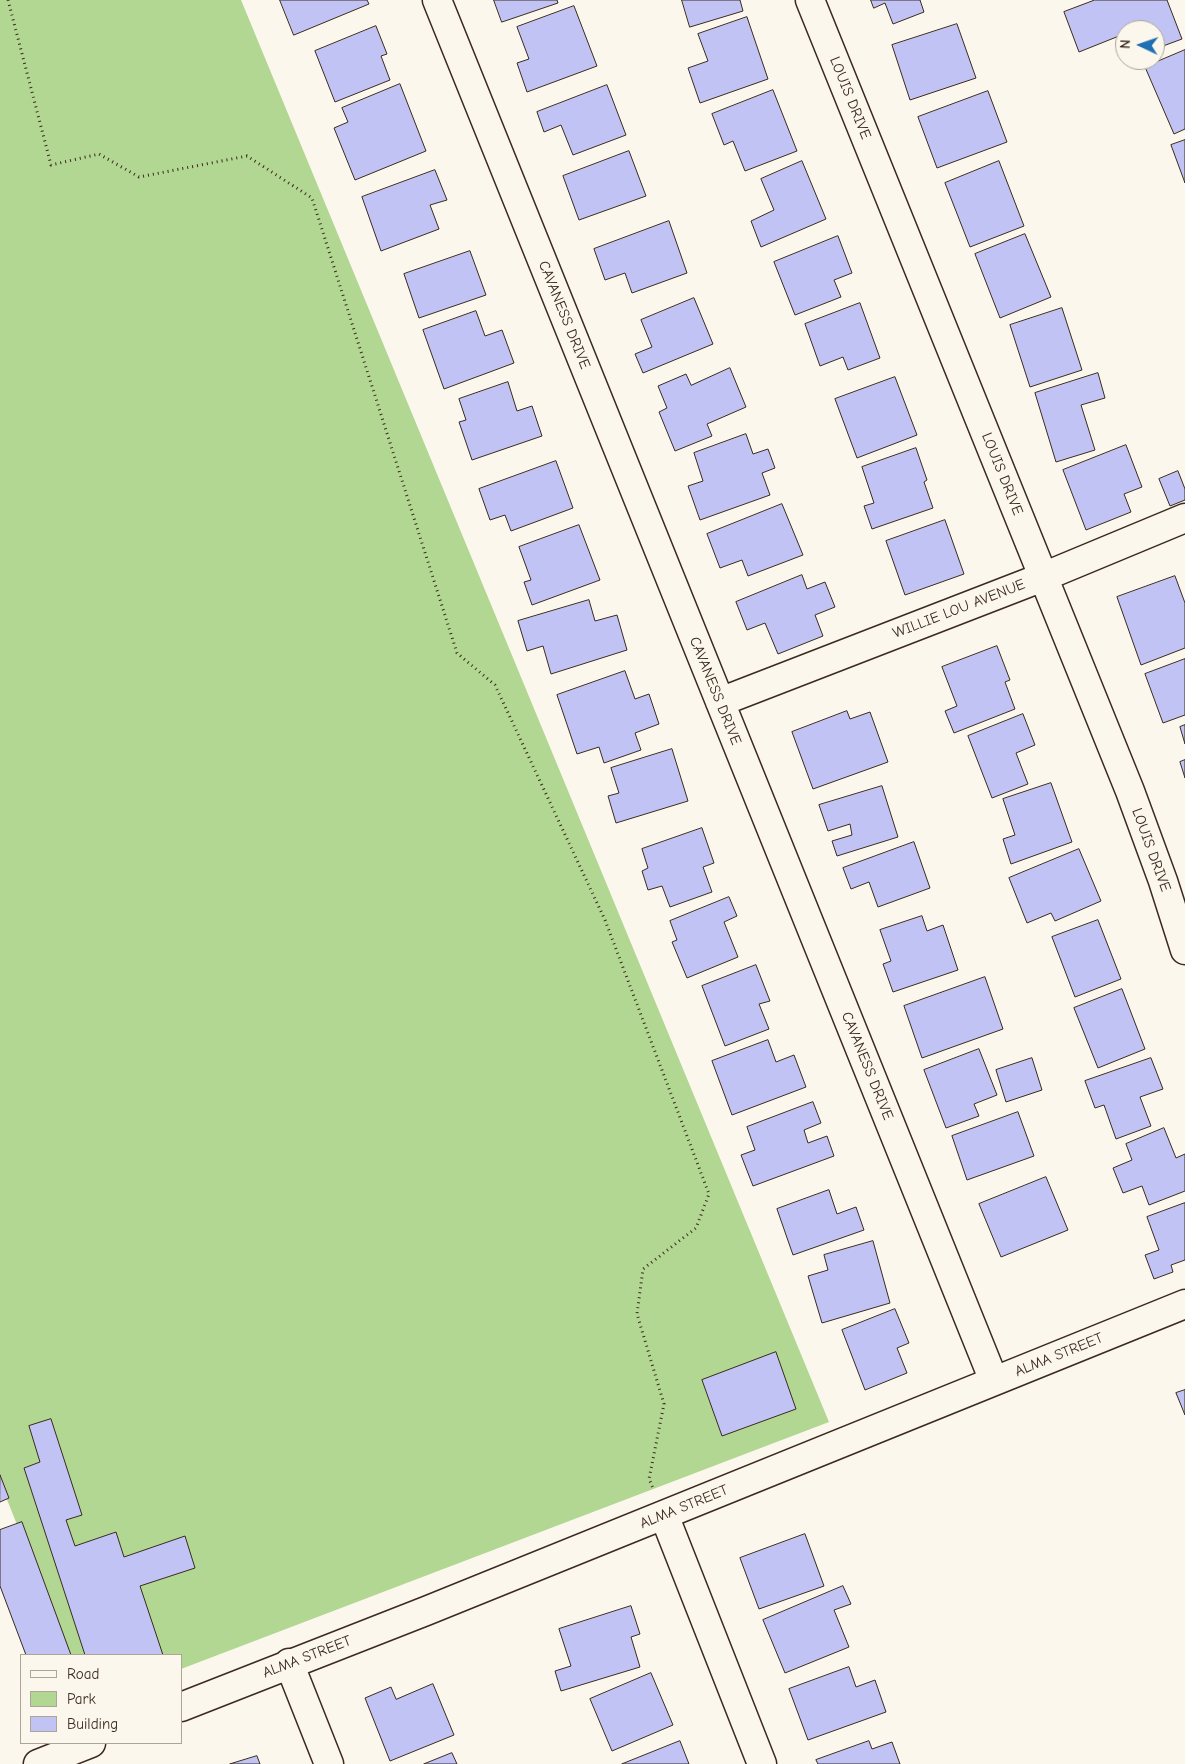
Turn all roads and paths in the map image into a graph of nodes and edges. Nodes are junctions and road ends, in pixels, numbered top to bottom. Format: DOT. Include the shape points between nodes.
graph roads {
  1 [pos="8,0"];
  2 [pos="436,0"];
  3 [pos="810,0"];
  4 [pos="1185,518"];
  5 [pos="1043,577"];
  6 [pos="725,700"];
  7 [pos="1185,950"];
  8 [pos="1185,1304"];
  9 [pos="994,1381"];
  10 [pos="664,1515"];
  11 [pos="289,1663"];
  12 [pos="182,1707"];
  13 [pos="88,1744"];
  14 [pos="38,1764"];
  15 [pos="329,1764"];
  16 [pos="762,1764"];
  1 -- 10 [label="path" via="51,164 99,154 139,177 247,156 312,198 457,653 495,685 601,911 709,1194 696,1228 643,1269 637,1314 664,1404 649,1479"];
  2 -- 6 [label="street, CAVANESS DRIVE"];
  3 -- 5 [label="street, LOUIS DRIVE"];
  4 -- 5 [label="street, WILLIE LOU AVENUE"];
  5 -- 6 [label="street, WILLIE LOU AVENUE"];
  5 -- 7 [label="street, LOUIS DRIVE" via="1130,791"];
  6 -- 9 [label="street, CAVANESS DRIVE"];
  8 -- 9 [label="street, ALMA STREET"];
  9 -- 10 [label="street, ALMA STREET"];
  10 -- 11 [label="street, ALMA STREET"];
  10 -- 16 [label="street"];
  11 -- 12 [label="street, ALMA STREET"];
  11 -- 15 [label="street"];
  13 -- 14 [label="street"];
}
